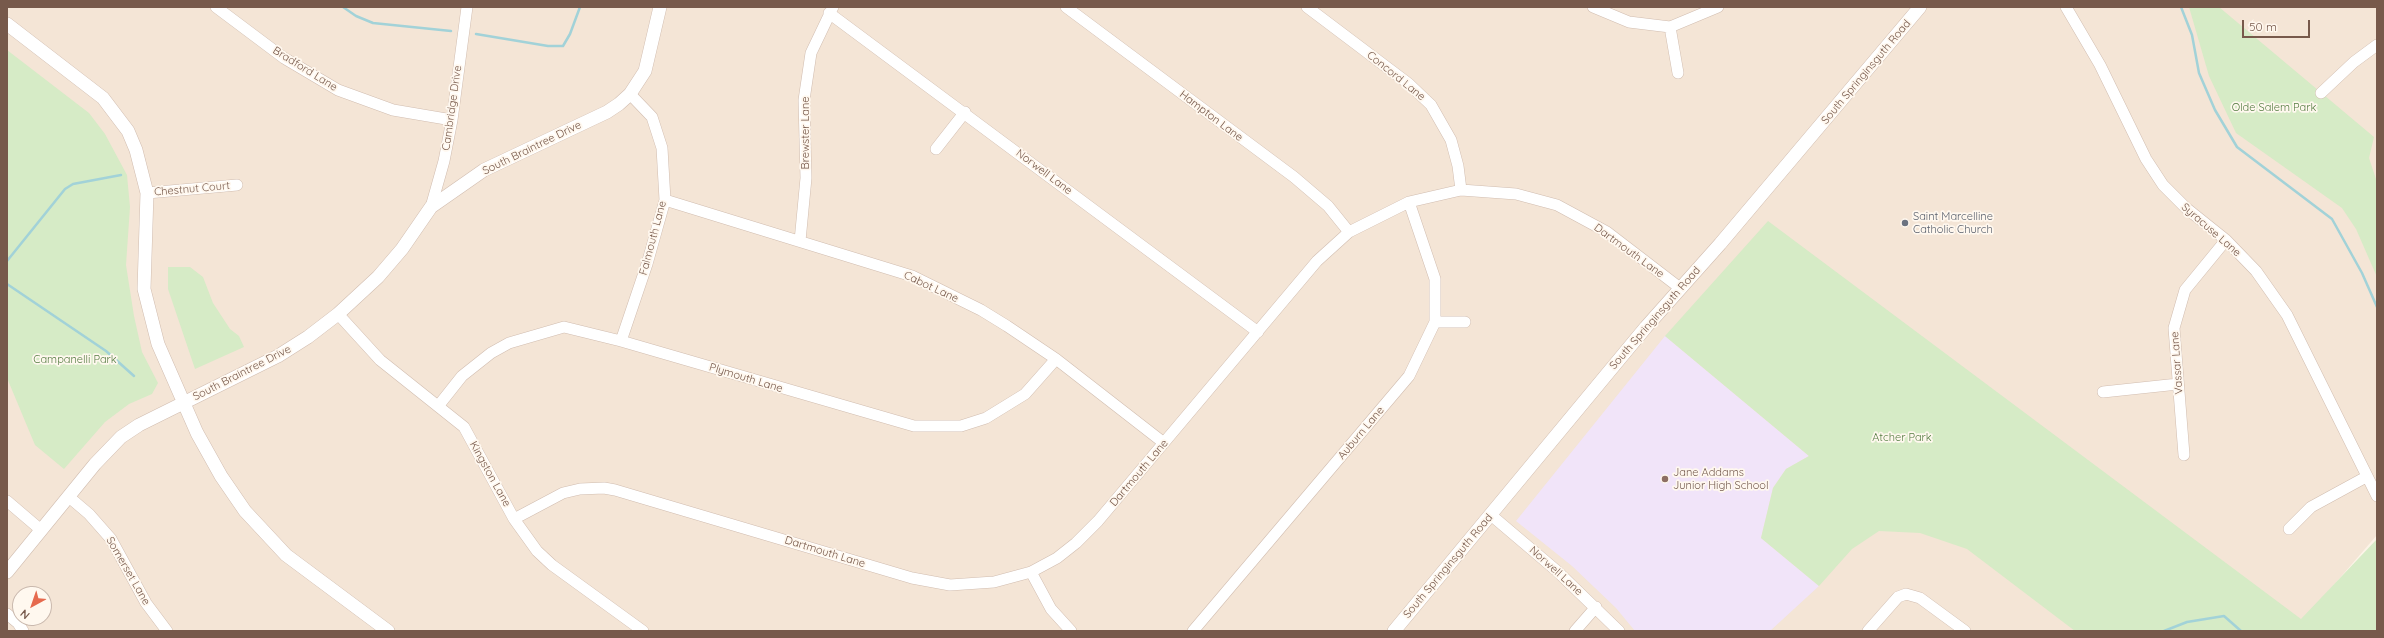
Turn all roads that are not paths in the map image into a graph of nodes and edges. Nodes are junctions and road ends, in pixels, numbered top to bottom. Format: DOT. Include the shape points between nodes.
graph roads {
  1 [pos="216,7"];
  2 [pos="468,7"];
  3 [pos="660,7"];
  4 [pos="1066,7"];
  5 [pos="1307,7"];
  6 [pos="1593,7"];
  7 [pos="1718,7"];
  8 [pos="1920,7"];
  9 [pos="2066,7"];
  10 [pos="831,10"];
  11 [pos="7,24"];
  12 [pos="1670,27"];
  13 [pos="2377,45"];
  14 [pos="1678,73"];
  15 [pos="2321,93"];
  16 [pos="630,94"];
  17 [pos="965,112"];
  18 [pos="452,120"];
  19 [pos="936,149"];
  20 [pos="237,185"];
  21 [pos="1461,190"];
  22 [pos="147,193"];
  23 [pos="664,200"];
  24 [pos="1409,202"];
  25 [pos="432,208"];
  26 [pos="1349,232"];
  27 [pos="800,240"];
  28 [pos="2226,240"];
  29 [pos="1680,288"];
  30 [pos="338,314"];
  31 [pos="1435,322"];
  32 [pos="1465,322"];
  33 [pos="1258,332"];
  34 [pos="621,341"];
  35 [pos="1056,359"];
  36 [pos="2178,384"];
  37 [pos="2102,392"];
  38 [pos="184,403"];
  39 [pos="439,405"];
  40 [pos="1164,442"];
  41 [pos="2184,455"];
  42 [pos="2366,477"];
  43 [pos="2377,496"];
  44 [pos="69,497"];
  45 [pos="7,501"];
  46 [pos="1491,515"];
  47 [pos="514,519"];
  48 [pos="41,530"];
  49 [pos="2289,530"];
  50 [pos="7,572"];
  51 [pos="1031,572"];
  52 [pos="1596,607"];
  53 [pos="7,614"];
  54 [pos="23,631"];
  55 [pos="167,631"];
  56 [pos="388,631"];
  57 [pos="643,631"];
  58 [pos="1071,631"];
  59 [pos="1193,631"];
  60 [pos="1394,631"];
  61 [pos="1575,631"];
  62 [pos="1619,631"];
  63 [pos="1868,631"];
  64 [pos="1965,631"];
  1 -- 18 [label="street, Bradford Lane" via="284,58 338,90 393,110"];
  2 -- 18 [label="street, Cambridge Drive"];
  3 -- 16 [label="street, South Braintree Drive" via="645,71"];
  4 -- 26 [label="street, Hampton Lane" via="1294,177 1328,206"];
  5 -- 21 [label="street, Concord Lane" via="1409,84 1431,105 1451,140"];
  6 -- 12 [label="street" via="1629,22"];
  7 -- 12 [label="street"];
  8 -- 29 [label="street, South Springinsguth Road"];
  9 -- 28 [label="street, Syracuse Lane" via="2100,65 2154,173 2171,195"];
  10 -- 17 [label="street, Norwell Lane"];
  10 -- 27 [label="street, Brewster Lane" via="811,53 804,100 806,178"];
  11 -- 22 [label="street" via="95,91 112,107 128,131 136,150"];
  12 -- 14 [label="street"];
  13 -- 15 [label="street" via="2354,62"];
  16 -- 23 [label="street, Falmouth Lane" via="652,117 662,148"];
  16 -- 25 [label="street, South Braintree Drive" via="607,112 484,170"];
  17 -- 19 [label="street"];
  17 -- 33 [label="street, Norwell Lane"];
  18 -- 25 [label="street, Cambridge Drive"];
  20 -- 22 [label="street, Chestnut Court"];
  21 -- 24 [label="street, Dartmouth Lane"];
  21 -- 29 [label="street, Dartmouth Lane" via="1516,194 1569,210 1607,232"];
  22 -- 38 [label="street" via="144,289 158,344"];
  23 -- 27 [label="street, Cabot Lane"];
  23 -- 34 [label="street, Falmouth Lane" via="647,264"];
  24 -- 26 [label="street, Dartmouth Lane"];
  24 -- 31 [label="street, Auburn Lane" via="1435,279"];
  25 -- 30 [label="street, South Braintree Drive" via="378,277"];
  26 -- 33 [label="street, Dartmouth Lane" via="1317,261"];
  27 -- 35 [label="street, Cabot Lane" via="912,276 981,310"];
  28 -- 36 [label="street, Vassar Lane" via="2185,290 2174,328"];
  28 -- 42 [label="street, Syracuse Lane" via="2256,271 2287,315"];
  29 -- 46 [label="street, South Springinsguth Road"];
  30 -- 38 [label="street, South Braintree Drive" via="278,356"];
  30 -- 39 [label="street, Kingston Lane" via="380,360"];
  31 -- 32 [label="street"];
  31 -- 59 [label="street, Auburn Lane" via="1409,376"];
  33 -- 40 [label="street, Dartmouth Lane"];
  34 -- 35 [label="street, Plymouth Lane" via="900,424 920,427 960,426 996,413 1025,394"];
  34 -- 39 [label="street, Plymouth Lane" via="564,327 509,343 491,353 462,376"];
  35 -- 40 [label="street, Cabot Lane"];
  36 -- 37 [label="street"];
  36 -- 41 [label="street, Vassar Lane"];
  38 -- 44 [label="street, South Braintree Drive" via="139,425 121,437"];
  38 -- 56 [label="street" via="196,433 245,511 297,563"];
  39 -- 47 [label="street, Kingston Lane" via="464,427"];
  40 -- 51 [label="street, Dartmouth Lane" via="1082,537 1057,558"];
  42 -- 43 [label="street, Syracuse Lane"];
  42 -- 49 [label="street" via="2311,507"];
  44 -- 48 [label="street, South Braintree Drive"];
  44 -- 55 [label="street, Somerset Lane" via="89,514 111,539 146,603"];
  45 -- 48 [label="street"];
  46 -- 52 [label="street, Norwell Lane"];
  46 -- 60 [label="street, South Springinsguth Road"];
  47 -- 51 [label="street, Dartmouth Lane" via="563,493 604,488 931,583 982,584"];
  47 -- 57 [label="street, Kingston Lane" via="537,551 552,565"];
  48 -- 50 [label="street, South Braintree Drive"];
  51 -- 58 [label="street" via="1052,609"];
  52 -- 61 [label="street"];
  52 -- 62 [label="street, Norwell Lane"];
  53 -- 54 [label="street"];
  63 -- 64 [label="street" via="1898,596 1906,594 1920,598"];
}
